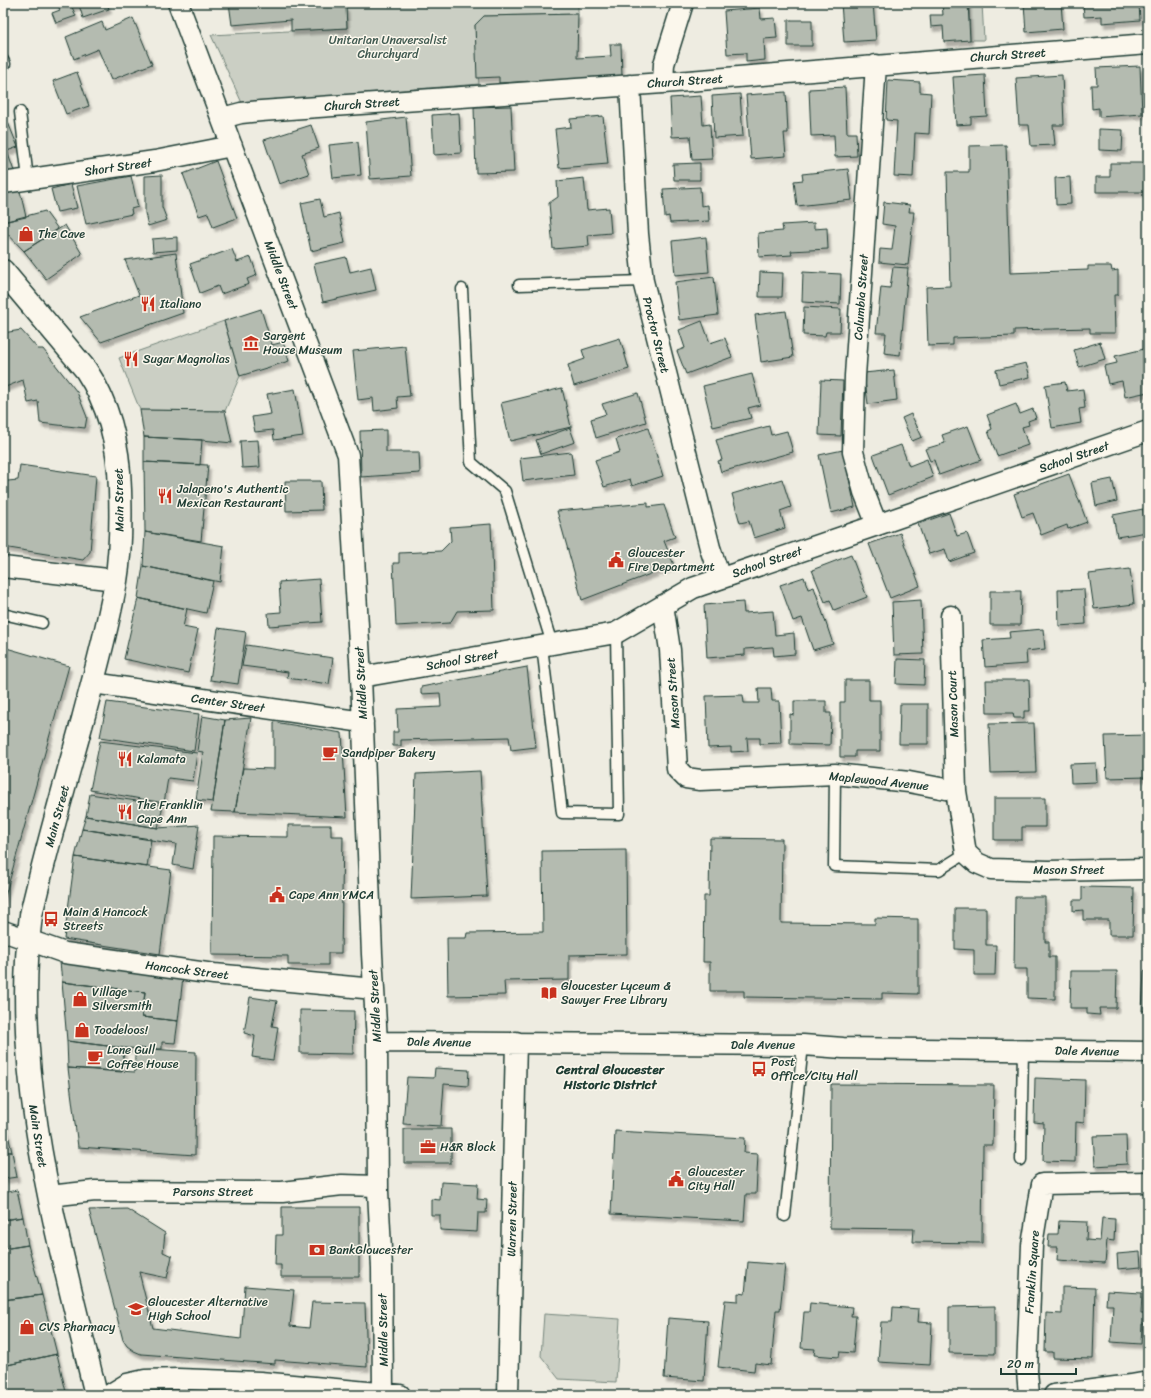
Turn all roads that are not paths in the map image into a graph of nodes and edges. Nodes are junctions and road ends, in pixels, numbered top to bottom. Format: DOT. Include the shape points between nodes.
graph roads {
  1 [pos="178,3"];
  2 [pos="683,3"];
  3 [pos="1148,44"];
  4 [pos="3,60"];
  5 [pos="3,65"];
  6 [pos="876,65"];
  7 [pos="663,83"];
  8 [pos="630,85"];
  9 [pos="20,112"];
  10 [pos="222,118"];
  11 [pos="232,146"];
  12 [pos="28,179"];
  13 [pos="3,183"];
  14 [pos="3,271"];
  15 [pos="643,281"];
  16 [pos="519,285"];
  17 [pos="462,289"];
  18 [pos="1148,431"];
  19 [pos="877,525"];
  20 [pos="3,567"];
  21 [pos="720,578"];
  22 [pos="116,580"];
  23 [pos="663,605"];
  24 [pos="3,614"];
  25 [pos="951,616"];
  26 [pos="42,624"];
  27 [pos="616,633"];
  28 [pos="547,645"];
  29 [pos="361,677"];
  30 [pos="93,683"];
  31 [pos="363,722"];
  32 [pos="835,774"];
  33 [pos="686,778"];
  34 [pos="956,791"];
  35 [pos="966,853"];
  36 [pos="1148,869"];
  37 [pos="3,931"];
  38 [pos="27,941"];
  39 [pos="374,989"];
  40 [pos="377,1042"];
  41 [pos="516,1042"];
  42 [pos="803,1045"];
  43 [pos="1023,1050"];
  44 [pos="1148,1052"];
  45 [pos="1022,1160"];
  46 [pos="1148,1182"];
  47 [pos="378,1186"];
  48 [pos="49,1196"];
  49 [pos="785,1216"];
  50 [pos="1148,1382"];
  51 [pos="391,1394"];
  52 [pos="96,1395"];
  53 [pos="109,1395"];
  54 [pos="508,1395"];
  55 [pos="1029,1395"];
  56 [pos="1054,1395"];
  1 -- 10 [label="street, Middle Street"];
  2 -- 7 [label="street" via="664,64"];
  3 -- 6 [label="street, Church Street"];
  4 -- 5 [label="lane"];
  6 -- 7 [label="street, Church Street"];
  6 -- 19 [label="street, Columbia Street" via="855,376 853,452 864,492"];
  7 -- 8 [label="street, Church Street"];
  8 -- 10 [label="street, Church Street" via="261,110"];
  8 -- 15 [label="street, Proctor Street"];
  9 -- 12 [label="lane"];
  10 -- 11 [label="street, Middle Street"];
  11 -- 12 [label="street, Short Street" via="155,161"];
  11 -- 29 [label="street, Middle Street" via="348,455"];
  12 -- 13 [label="street, Short Street"];
  14 -- 22 [label="main road, Main Street" via="86,370 104,401 117,450 120,481 121,530"];
  15 -- 16 [label="lane"];
  15 -- 21 [label="street, Proctor Street" via="710,548"];
  17 -- 28 [label="lane" via="471,462 505,491"];
  18 -- 19 [label="street, School Street"];
  19 -- 21 [label="street, School Street"];
  20 -- 22 [label="street"];
  21 -- 23 [label="street, School Street" via="693,588"];
  22 -- 30 [label="main road, Main Street"];
  23 -- 27 [label="street, School Street"];
  23 -- 33 [label="street, Mason Street" via="670,650 677,769"];
  24 -- 26 [label="lane"];
  25 -- 34 [label="street, Mason Court"];
  27 -- 28 [label="street, School Street"];
  27 -- 28 [label="lane" via="619,814 562,813"];
  28 -- 29 [label="street, School Street"];
  29 -- 31 [label="street, Middle Street"];
  30 -- 31 [label="street, Center Street"];
  30 -- 38 [label="main road, Main Street" via="32,908"];
  31 -- 39 [label="street, Middle Street"];
  32 -- 33 [label="street, Maplewood Avenue" via="700,780"];
  32 -- 34 [label="street, Maplewood Avenue" via="909,782"];
  32 -- 35 [label="lane" via="834,866 938,870"];
  34 -- 35 [label="street"];
  35 -- 36 [label="street, Mason Street" via="977,863 991,869"];
  37 -- 38 [label="street, Hancock Street"];
  38 -- 39 [label="street, Hancock Street" via="65,953 214,974"];
  38 -- 48 [label="main road, Main Street" via="25,986 33,1102"];
  39 -- 40 [label="street, Middle Street"];
  40 -- 41 [label="street, Dale Avenue"];
  40 -- 47 [label="street, Middle Street"];
  41 -- 42 [label="street, Dale Avenue"];
  41 -- 54 [label="street, Warren Street"];
  42 -- 43 [label="street, Dale Avenue" via="843,1048"];
  42 -- 49 [label="lane"];
  43 -- 44 [label="street, Dale Avenue"];
  43 -- 45 [label="lane"];
  46 -- 55 [label="street, Franklin Square" via="1042,1184 1032,1245 1027,1371"];
  47 -- 48 [label="street, Parsons Street" via="342,1184 282,1192 95,1191"];
  47 -- 51 [label="street, Middle Street"];
  48 -- 52 [label="main road, Main Street"];
  50 -- 56 [label="street"];
  51 -- 53 [label="street" via="260,1382 178,1379 145,1380 127,1384"];
}
